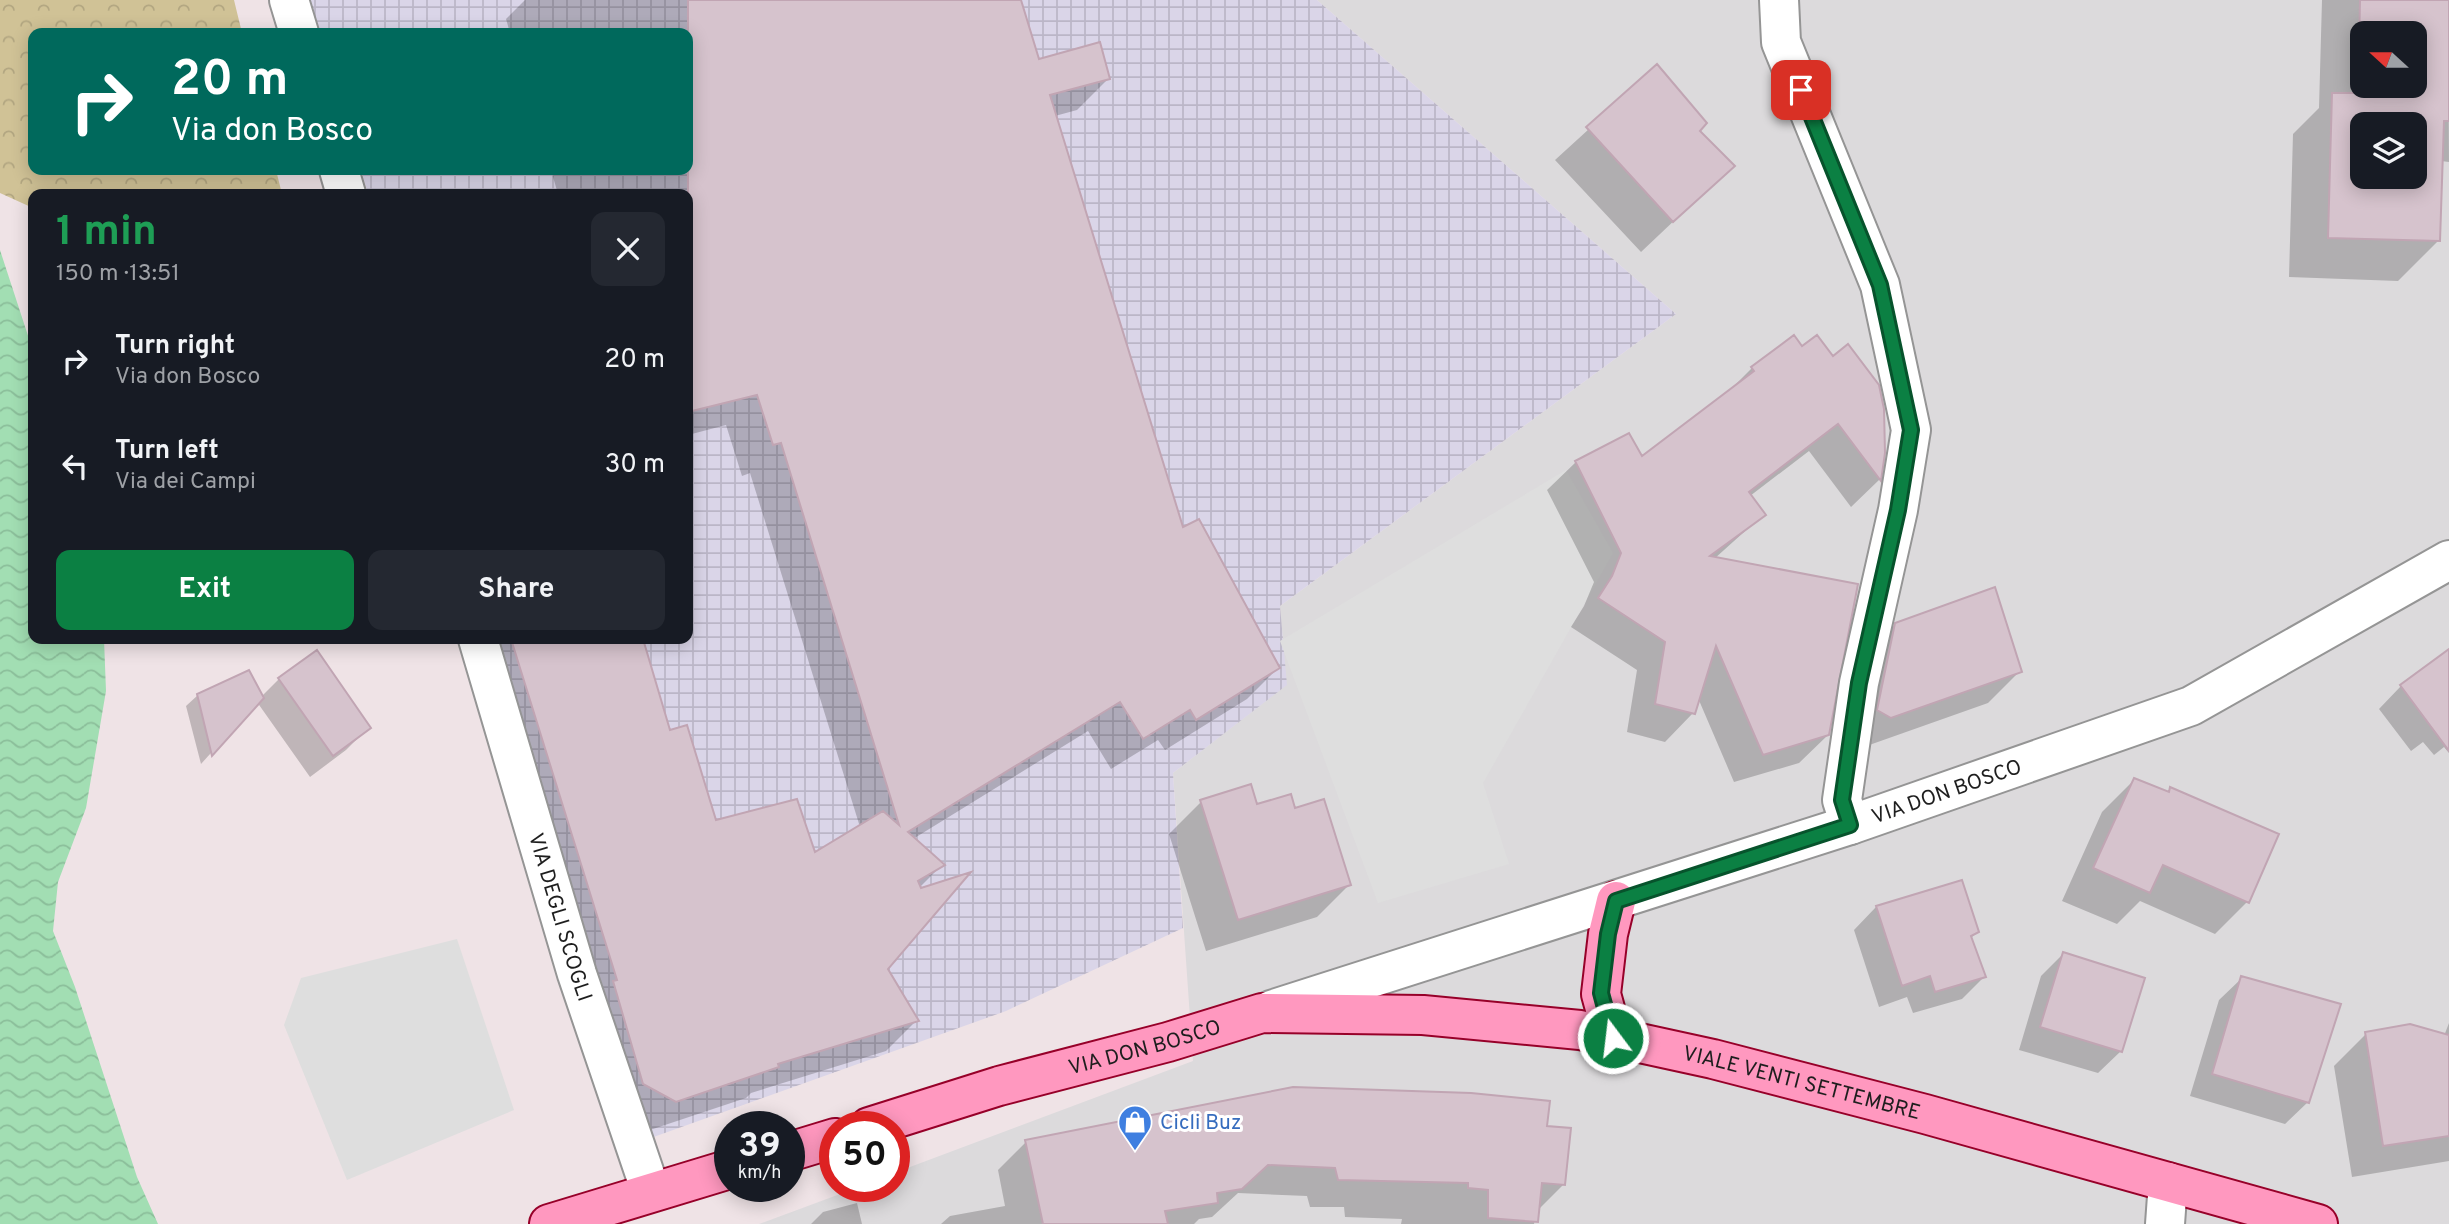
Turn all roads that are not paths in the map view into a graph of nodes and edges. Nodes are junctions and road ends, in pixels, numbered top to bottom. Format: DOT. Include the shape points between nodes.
graph roads {
  1 [pos="289,0"];
  2 [pos="1779,0"];
  3 [pos="297,28"];
  4 [pos="2449,560"];
  5 [pos="479,644"];
  6 [pos="1850,825"];
  7 [pos="1616,901"];
  8 [pos="1418,962"];
  9 [pos="1262,1013"];
  10 [pos="1423,1015"];
  11 [pos="1613,1038"];
  12 [pos="910,1114"];
  13 [pos="714,1174"];
  14 [pos="2168,1182"];
  15 [pos="651,1192"];
  16 [pos="549,1224"];
  17 [pos="2165,1224"];
  18 [pos="2318,1224"];
  1 -- 3 [label="street"];
  2 -- 6 [label="street" via="1781,42 1880,285 1911,430 1859,683 1842,800"];
  4 -- 6 [label="street, VIA DON BOSCO" via="2191,706"];
  5 -- 15 [label="street, VIA DEGLI SCOGLI" via="576,974"];
  6 -- 7 [label="street, VIA DON BOSCO"];
  7 -- 8 [label="street, VIA DON BOSCO"];
  7 -- 11 [label="main road" via="1601,993"];
  8 -- 9 [label="street, VIA DON BOSCO"];
  8 -- 10 [label="street"];
  9 -- 10 [label="main road, VIALE VENTI SETTEMBRE"];
  9 -- 12 [label="main road, VIA DON BOSCO"];
  10 -- 11 [label="main road, VIALE VENTI SETTEMBRE" via="1580,1030"];
  11 -- 14 [label="main road, VIALE VENTI SETTEMBRE" via="1713,1059"];
  13 -- 15 [label="main road"];
  14 -- 17 [label="street"];
  14 -- 18 [label="main road, VIALE VENTI SETTEMBRE"];
  15 -- 16 [label="main road"];
}
